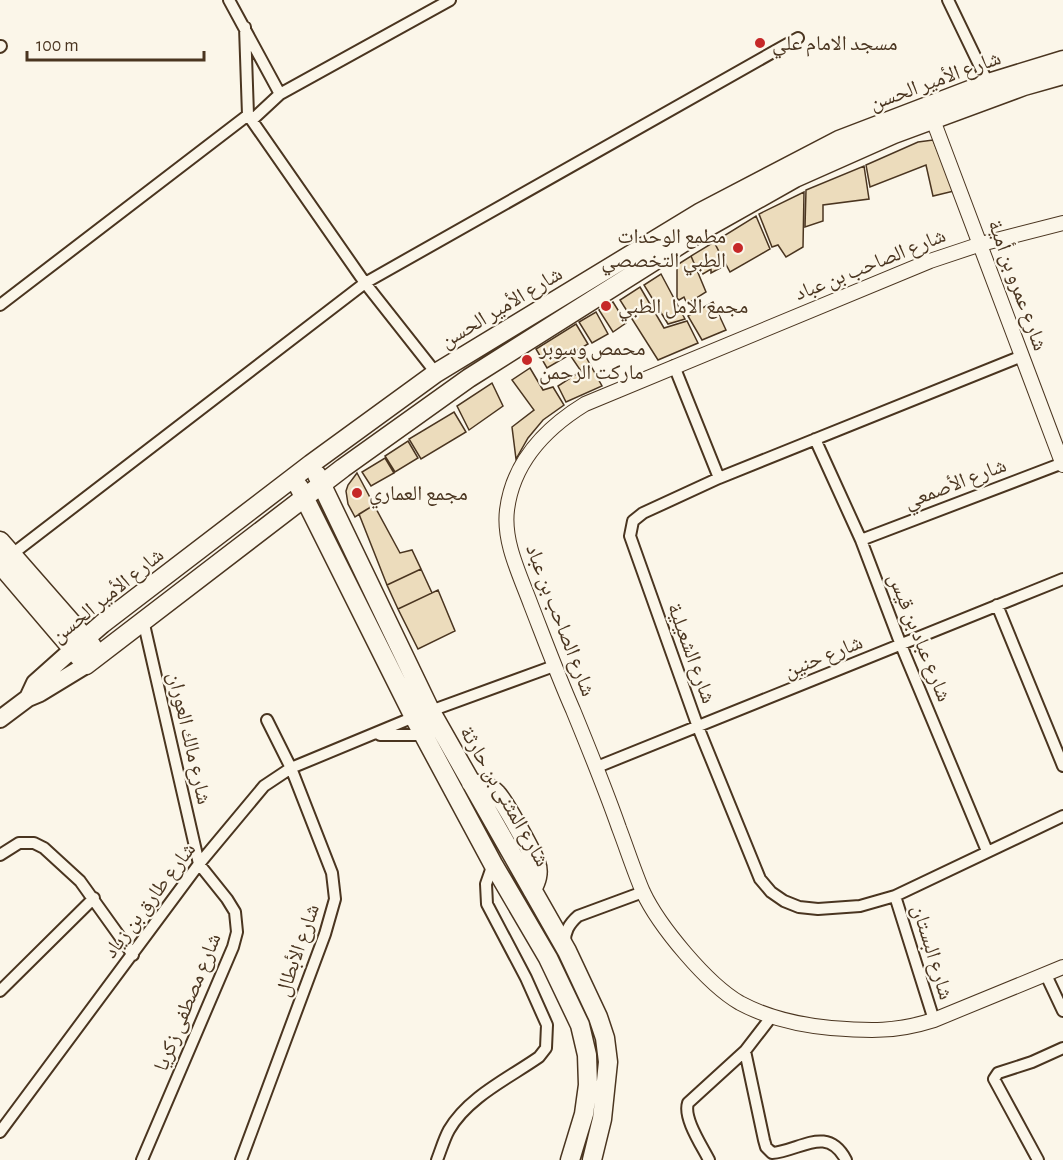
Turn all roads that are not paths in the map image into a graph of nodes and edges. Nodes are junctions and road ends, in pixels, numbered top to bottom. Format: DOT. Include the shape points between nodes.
graph roads {
  1 [pos="229,0"];
  2 [pos="450,0"];
  3 [pos="948,0"];
  4 [pos="245,27"];
  5 [pos="798,38"];
  6 [pos="1063,60"];
  7 [pos="1063,75"];
  8 [pos="988,83"];
  9 [pos="280,94"];
  10 [pos="250,118"];
  11 [pos="933,120"];
  12 [pos="1063,223"];
  13 [pos="981,244"];
  14 [pos="365,283"];
  15 [pos="0,305"];
  16 [pos="1022,356"];
  17 [pos="457,360"];
  18 [pos="674,366"];
  19 [pos="436,373"];
  20 [pos="469,378"];
  21 [pos="815,439"];
  22 [pos="311,464"];
  23 [pos="1063,464"];
  24 [pos="343,468"];
  25 [pos="294,477"];
  26 [pos="719,478"];
  27 [pos="322,485"];
  28 [pos="305,497"];
  29 [pos="335,511"];
  30 [pos="277,519"];
  31 [pos="316,522"];
  32 [pos="861,540"];
  33 [pos="4,553"];
  34 [pos="1063,579"];
  35 [pos="997,605"];
  36 [pos="143,620"];
  37 [pos="70,623"];
  38 [pos="102,624"];
  39 [pos="79,644"];
  40 [pos="901,645"];
  41 [pos="93,659"];
  42 [pos="554,666"];
  43 [pos="27,698"];
  44 [pos="422,713"];
  45 [pos="0,719"];
  46 [pos="267,720"];
  47 [pos="698,727"];
  48 [pos="423,735"];
  49 [pos="367,737"];
  50 [pos="1063,766"];
  51 [pos="597,767"];
  52 [pos="291,768"];
  53 [pos="1063,816"];
  54 [pos="987,851"];
  55 [pos="0,855"];
  56 [pos="199,864"];
  57 [pos="494,864"];
  58 [pos="644,892"];
  59 [pos="896,896"];
  60 [pos="94,898"];
  61 [pos="567,951"];
  62 [pos="133,955"];
  63 [pos="1063,967"];
  64 [pos="1046,975"];
  65 [pos="0,991"];
  66 [pos="1063,1011"];
  67 [pos="772,1017"];
  68 [pos="934,1020"];
  69 [pos="1063,1048"];
  70 [pos="745,1051"];
  71 [pos="0,1132"];
  72 [pos="573,1159"];
  73 [pos="142,1160"];
  74 [pos="241,1160"];
  75 [pos="437,1160"];
  76 [pos="592,1160"];
  77 [pos="709,1160"];
  78 [pos="846,1160"];
  79 [pos="1038,1160"];
  1 -- 4 [label="street"];
  2 -- 9 [label="street"];
  3 -- 8 [label="street"];
  4 -- 9 [label="street"];
  4 -- 10 [label="street"];
  5 -- 14 [label="street"];
  6 -- 8 [label="highway, شارع الأمير الحسن"];
  7 -- 11 [label="highway, شارع الأمير الحسن"];
  8 -- 17 [label="highway, شارع الأمير الحسن" via="839,140 768,176 700,212"];
  9 -- 10 [label="street"];
  10 -- 14 [label="street"];
  10 -- 15 [label="street"];
  11 -- 13 [label="street, شارع عمرو بن أمية"];
  11 -- 20 [label="highway, شارع الأمير الحسن" via="795,178 708,227"];
  12 -- 13 [label="street, شارع الصاحب بن عباد"];
  13 -- 16 [label="street, شارع عمرو بن أمية"];
  13 -- 18 [label="street, شارع الصاحب بن عباد" via="930,261"];
  14 -- 19 [label="street"];
  14 -- 33 [label="street"];
  16 -- 21 [label="street, شارع الشعيلية"];
  16 -- 23 [label="street, شارع عمرو بن أمية"];
  17 -- 19 [label="highway, شارع الأمير الحسن"];
  17 -- 20 [label="highway"];
  18 -- 26 [label="street"];
  18 -- 42 [label="street, شارع الصاحب بن عباد" via="585,404 555,424 530,452 513,486 507,513 509,539"];
  19 -- 22 [label="highway, شارع الأمير الحسن"];
  20 -- 24 [label="highway, شارع الأمير الحسن"];
  21 -- 26 [label="street, شارع الشعيلية"];
  21 -- 32 [label="street, شارع عباد بن قيس"];
  22 -- 25 [label="highway, شارع الأمير الحسن"];
  22 -- 27 [label="highway, شارع المثنى بن حارثة"];
  23 -- 32 [label="street, شارع الأصمعي"];
  24 -- 27 [label="highway, شارع الأمير الحسن"];
  24 -- 29 [label="highway" via="333,496"];
  25 -- 28 [label="highway, شارع المثنى بن حارثة"];
  25 -- 38 [label="highway, شارع الأمير الحسن"];
  26 -- 47 [label="street, شارع الشعيلية" via="637,516 630,536"];
  27 -- 28 [label="highway, شارع الأمير الحسن"];
  27 -- 29 [label="highway, شارع المثنى بن حارثة"];
  28 -- 30 [label="highway, شارع الأمير الحسن"];
  28 -- 31 [label="highway, شارع المثنى بن حارثة"];
  29 -- 44 [label="highway, شارع المثنى بن حارثة"];
  30 -- 31 [label="highway" via="301,517"];
  30 -- 36 [label="highway, شارع الأمير الحسن"];
  31 -- 44 [label="highway, شارع المثنى بن حارثة"];
  32 -- 40 [label="street, شارع عباد بن قيس"];
  33 -- 37 [label="highway"];
  33 -- 39 [label="highway"];
  34 -- 35 [label="street, شارع حنين"];
  35 -- 40 [label="street, شارع حنين"];
  35 -- 50 [label="street"];
  36 -- 41 [label="highway, شارع الأمير الحسن"];
  36 -- 56 [label="street, شارع مالك العوران"];
  37 -- 38 [label="highway" via="89,629"];
  37 -- 39 [label="highway"];
  38 -- 39 [label="highway, شارع الأمير الحسن"];
  39 -- 41 [label="highway"];
  39 -- 43 [label="main road, شارع الأمير الحسن" via="35,683"];
  40 -- 47 [label="street, شارع حنين"];
  40 -- 54 [label="street, شارع عباد بن قيس"];
  41 -- 43 [label="main road, شارع الأمير الحسن"];
  42 -- 44 [label="street, شارع طارق بن زياد"];
  42 -- 51 [label="street, شارع الصاحب بن عباد"];
  43 -- 45 [label="main road, شارع الأمير الحسن"];
  44 -- 48 [label="highway, شارع المثنى بن حارثة"];
  44 -- 49 [label="street, شارع طارق بن زياد"];
  44 -- 61 [label="highway, شارع المثنى بن حارثة" via="471,783"];
  46 -- 52 [label="street, شارع الأبطال"];
  47 -- 51 [label="street, شارع حنين"];
  47 -- 59 [label="street, شارع الشعيلية" via="760,879 771,892 799,907 818,909 861,906"];
  48 -- 49 [label="street, شارع طارق بن زياد"];
  48 -- 57 [label="highway, شارع المثنى بن حارثة"];
  49 -- 52 [label="street, شارع طارق بن زياد"];
  51 -- 58 [label="street, شارع الصاحب بن عباد"];
  52 -- 56 [label="street, شارع طارق بن زياد" via="264,786"];
  52 -- 74 [label="street, شارع الأبطال" via="332,873 335,899"];
  53 -- 54 [label="street, شارع الشعيلية"];
  54 -- 59 [label="street, شارع الشعيلية"];
  55 -- 60 [label="street" via="19,843 34,843 67,866"];
  56 -- 62 [label="street, شارع طارق بن زياد"];
  56 -- 73 [label="street, شارع مصطفى زكريا" via="235,912 237,932"];
  57 -- 72 [label="highway, شارع المثنى بن حارثة" via="548,958 580,1025 588,1085"];
  57 -- 75 [label="street" via="486,884 487,904 526,978 547,1025 548,1039 539,1057 471,1104 457,1119"];
  58 -- 61 [label="street" via="578,916 566,931"];
  58 -- 67 [label="street, شارع الصاحب بن عباد" via="680,947 719,987 742,1004"];
  59 -- 68 [label="street, شارع البستان"];
  60 -- 62 [label="street"];
  60 -- 65 [label="street"];
  61 -- 76 [label="highway, شارع المثنى بن حارثة" via="598,1017 608,1062 602,1119"];
  62 -- 71 [label="street, شارع طارق بن زياد"];
  63 -- 64 [label="street, شارع الصاحب بن عباد"];
  64 -- 66 [label="street"];
  64 -- 68 [label="street, شارع الصاحب بن عباد"];
  67 -- 68 [label="street, شارع الصاحب بن عباد" via="821,1027 884,1031"];
  67 -- 70 [label="street"];
  69 -- 79 [label="street" via="998,1073 994,1079"];
  70 -- 77 [label="street" via="686,1109"];
  70 -- 78 [label="street" via="769,1151 822,1141 837,1147"];
}
